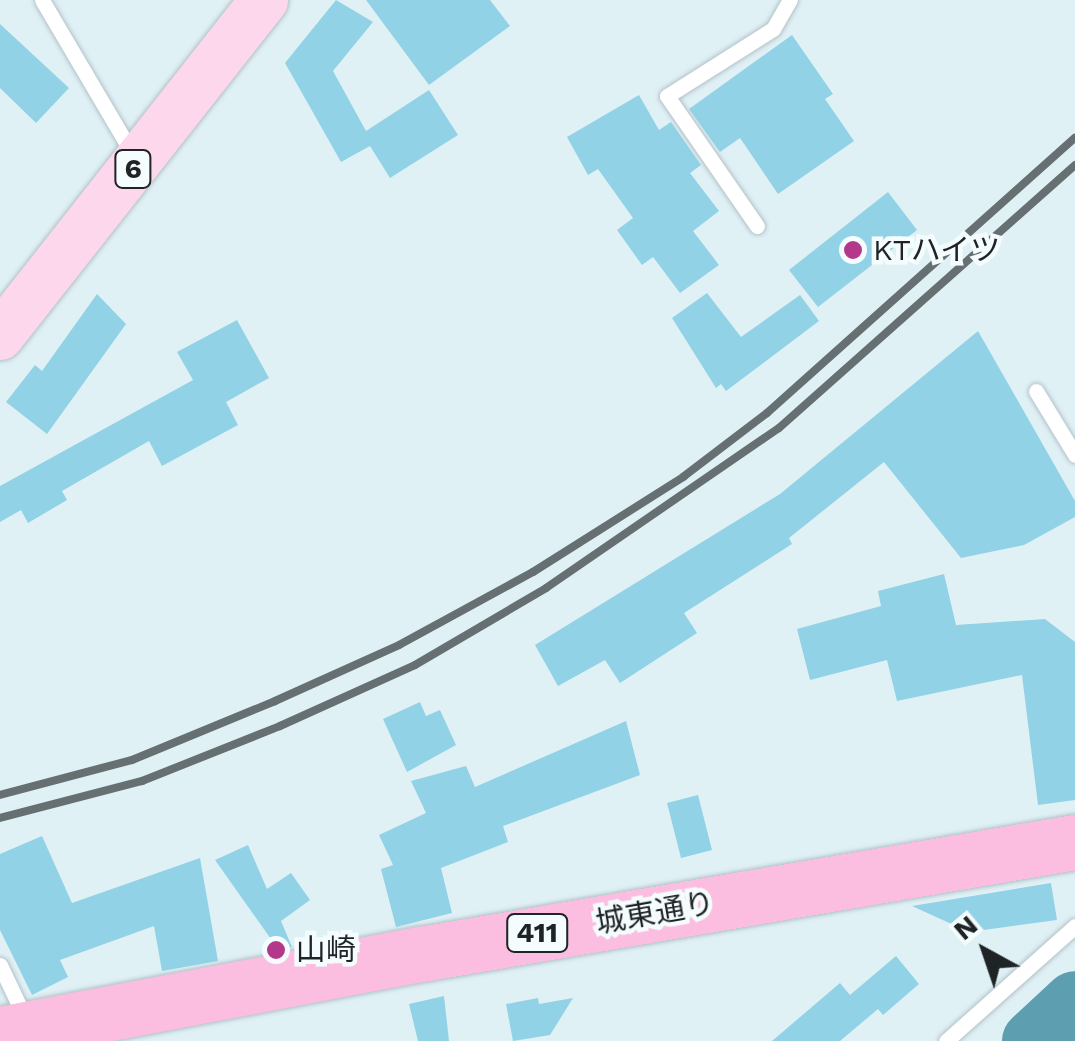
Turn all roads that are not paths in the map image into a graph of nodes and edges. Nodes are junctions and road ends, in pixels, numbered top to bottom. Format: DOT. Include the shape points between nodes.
graph roads {
  1 [pos="42,0"];
  2 [pos="264,0"];
  3 [pos="790,0"];
  4 [pos="138,163"];
  5 [pos="757,226"];
  6 [pos="0,336"];
  7 [pos="1036,391"];
  8 [pos="1075,454"];
  9 [pos="1075,842"];
  10 [pos="1075,926"];
  11 [pos="0,965"];
  12 [pos="15,1031"];
  13 [pos="946,1041"];
  1 -- 4 [label="lane"];
  2 -- 4 [label="main road, 6"];
  3 -- 5 [label="lane" via="773,29 667,96"];
  4 -- 6 [label="main road, 6"];
  7 -- 8 [label="lane"];
  9 -- 12 [label="highway, 城東通り / 411"];
  10 -- 13 [label="lane"];
  11 -- 12 [label="lane"];
}
